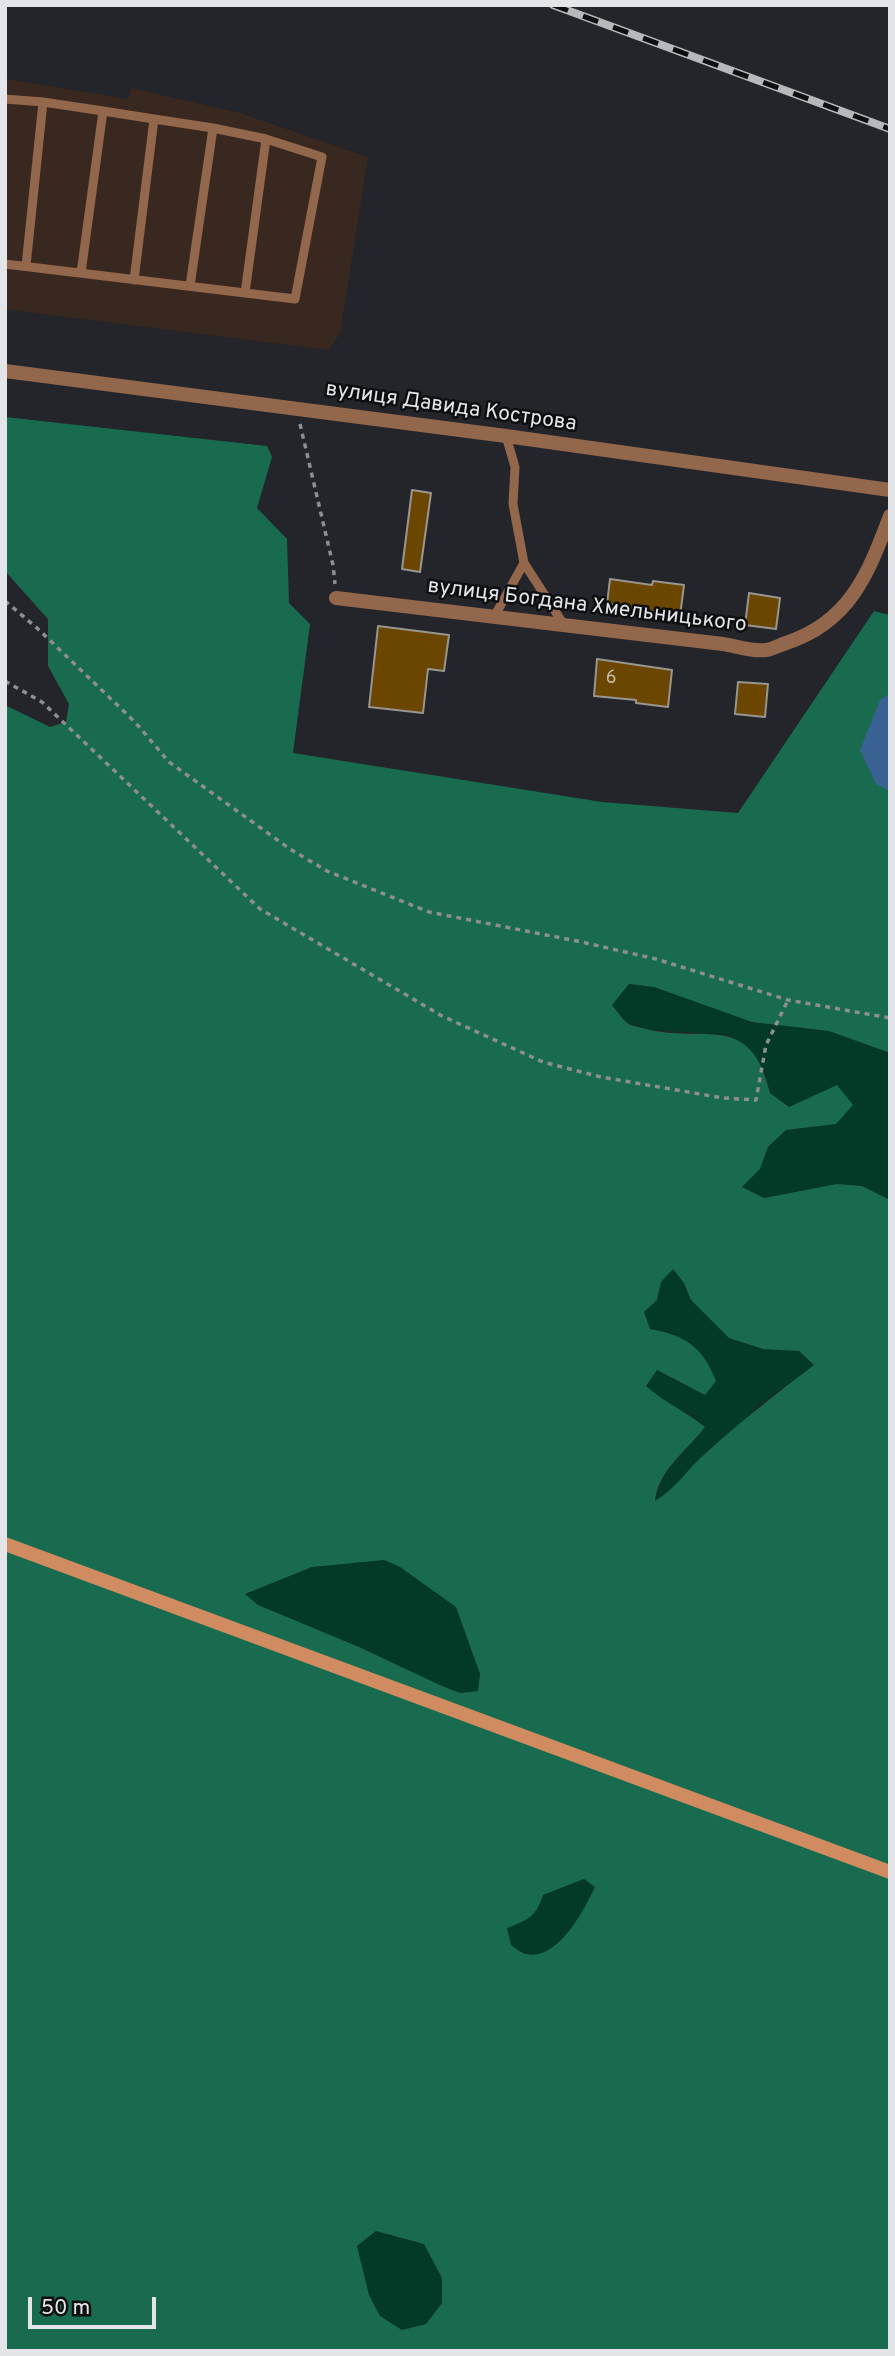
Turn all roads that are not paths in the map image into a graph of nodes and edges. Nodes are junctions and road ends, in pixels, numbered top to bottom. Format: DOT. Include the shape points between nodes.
graph roads {
  1 [pos="5,99"];
  2 [pos="43,102"];
  3 [pos="103,111"];
  4 [pos="154,119"];
  5 [pos="213,128"];
  6 [pos="266,139"];
  7 [pos="5,264"];
  8 [pos="26,266"];
  9 [pos="81,273"];
  10 [pos="134,280"];
  11 [pos="190,286"];
  12 [pos="245,293"];
  13 [pos="5,371"];
  14 [pos="506,436"];
  15 [pos="890,490"];
  16 [pos="890,516"];
  17 [pos="524,563"];
  18 [pos="336,598"];
  19 [pos="494,617"];
  20 [pos="564,625"];
  21 [pos="5,1544"];
  22 [pos="890,1872"];
  1 -- 2 [label="lane"];
  2 -- 3 [label="lane"];
  2 -- 8 [label="lane"];
  3 -- 4 [label="lane"];
  3 -- 9 [label="lane"];
  4 -- 5 [label="lane"];
  4 -- 10 [label="lane"];
  5 -- 6 [label="lane"];
  5 -- 11 [label="lane"];
  6 -- 12 [label="lane"];
  6 -- 12 [label="lane" via="322,157 295,299"];
  7 -- 8 [label="lane"];
  8 -- 9 [label="lane"];
  9 -- 10 [label="lane"];
  10 -- 11 [label="lane"];
  11 -- 12 [label="lane"];
  13 -- 14 [label="street, вулиця Давида Кострова"];
  14 -- 15 [label="street, вулиця Давида Кострова"];
  14 -- 17 [label="lane" via="515,467 513,504"];
  16 -- 20 [label="street, вулиця Богдана Хмельницького" via="850,601 822,628 764,651"];
  17 -- 19 [label="lane"];
  17 -- 20 [label="lane"];
  18 -- 19 [label="street, вулиця Богдана Хмельницького"];
  19 -- 20 [label="street, вулиця Богдана Хмельницького"];
  21 -- 22 [label="main road"];
}
